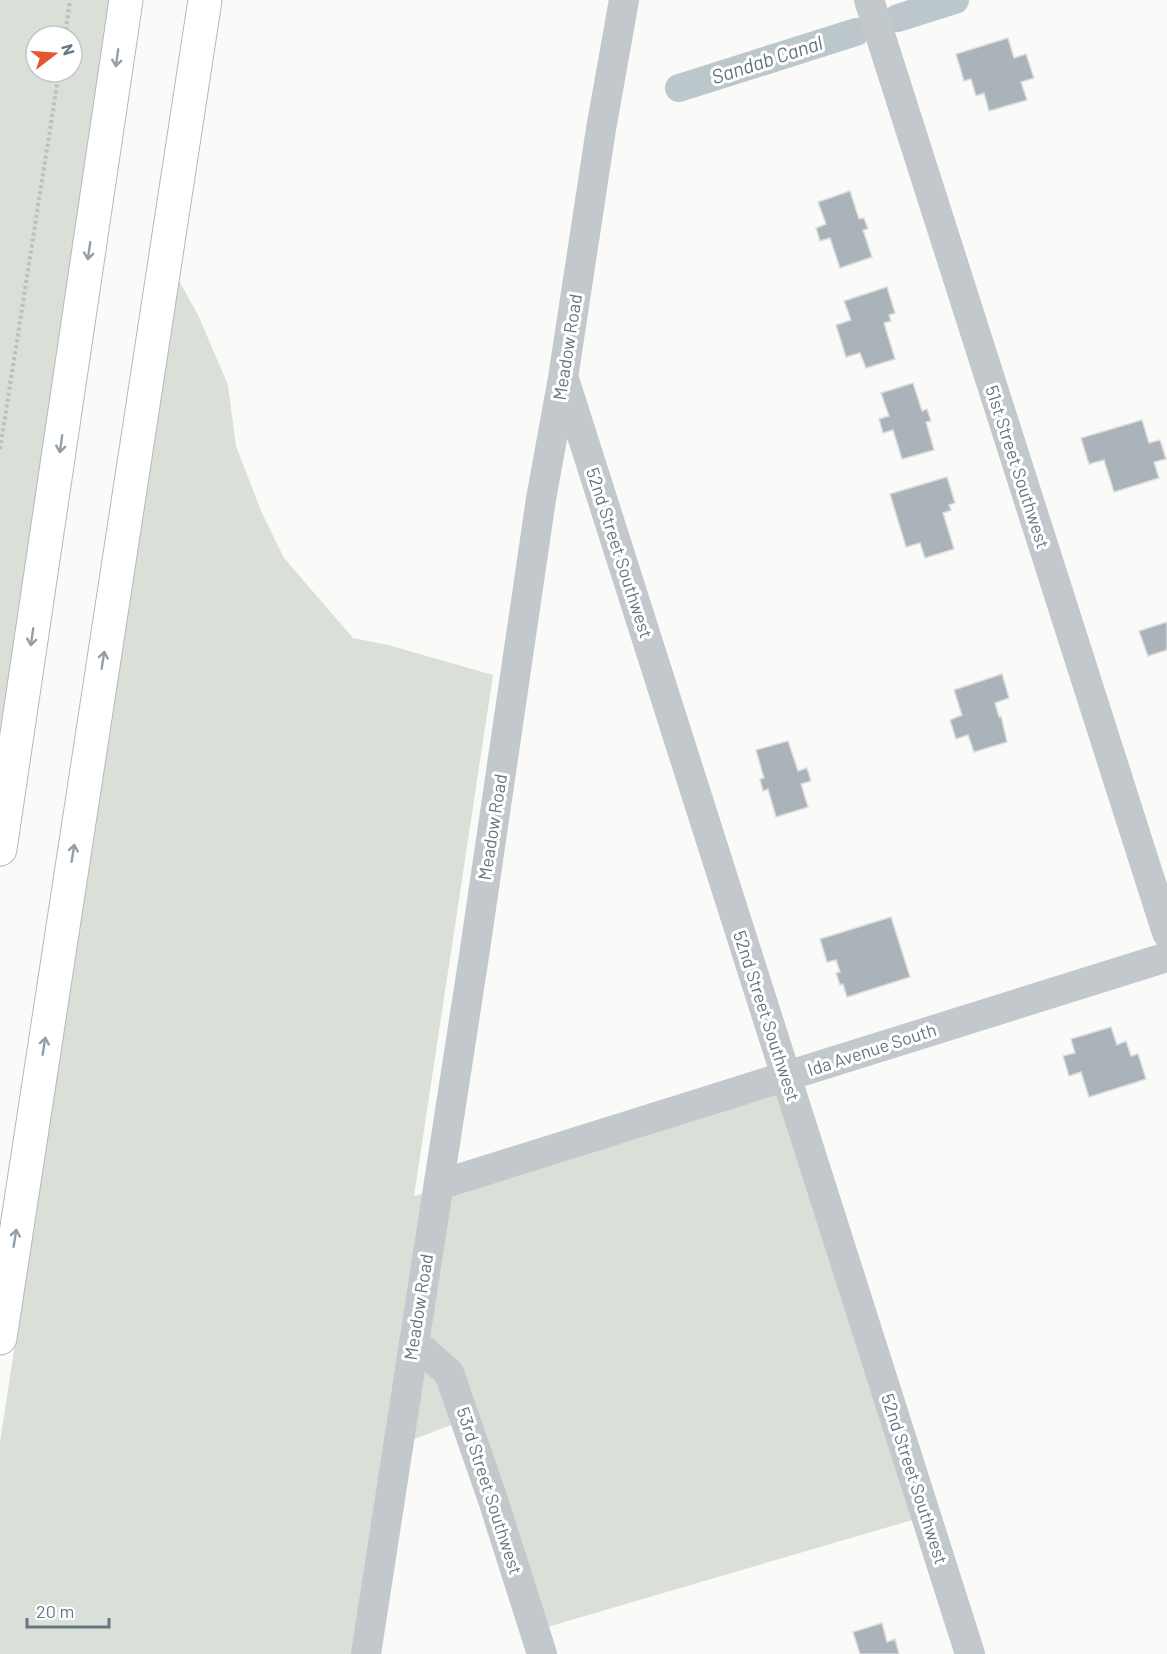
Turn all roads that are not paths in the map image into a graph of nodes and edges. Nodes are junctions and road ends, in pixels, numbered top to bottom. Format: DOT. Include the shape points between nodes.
graph roads {
  1 [pos="126,0"];
  2 [pos="205,0"];
  3 [pos="624,0"];
  4 [pos="869,0"];
  5 [pos="563,378"];
  6 [pos="0,849"];
  7 [pos="1167,933"];
  8 [pos="1167,957"];
  9 [pos="786,1078"];
  10 [pos="439,1185"];
  11 [pos="0,1338"];
  12 [pos="414,1342"];
  13 [pos="366,1654"];
  14 [pos="542,1654"];
  15 [pos="970,1654"];
  1 -- 6 [label="highway, one-way"];
  11 -- 2 [label="highway, one-way"];
  3 -- 5 [label="street, Meadow Road"];
  4 -- 7 [label="street, 51st Street Southwest"];
  5 -- 9 [label="street, 52nd Street Southwest"];
  5 -- 10 [label="street, Meadow Road"];
  8 -- 9 [label="street, Ida Avenue South"];
  9 -- 10 [label="street, Ida Avenue South"];
  9 -- 15 [label="street, 52nd Street Southwest"];
  10 -- 12 [label="street, Meadow Road"];
  12 -- 13 [label="street, Meadow Road"];
  12 -- 14 [label="street, 53rd Street Southwest" via="449,1373"];
}
